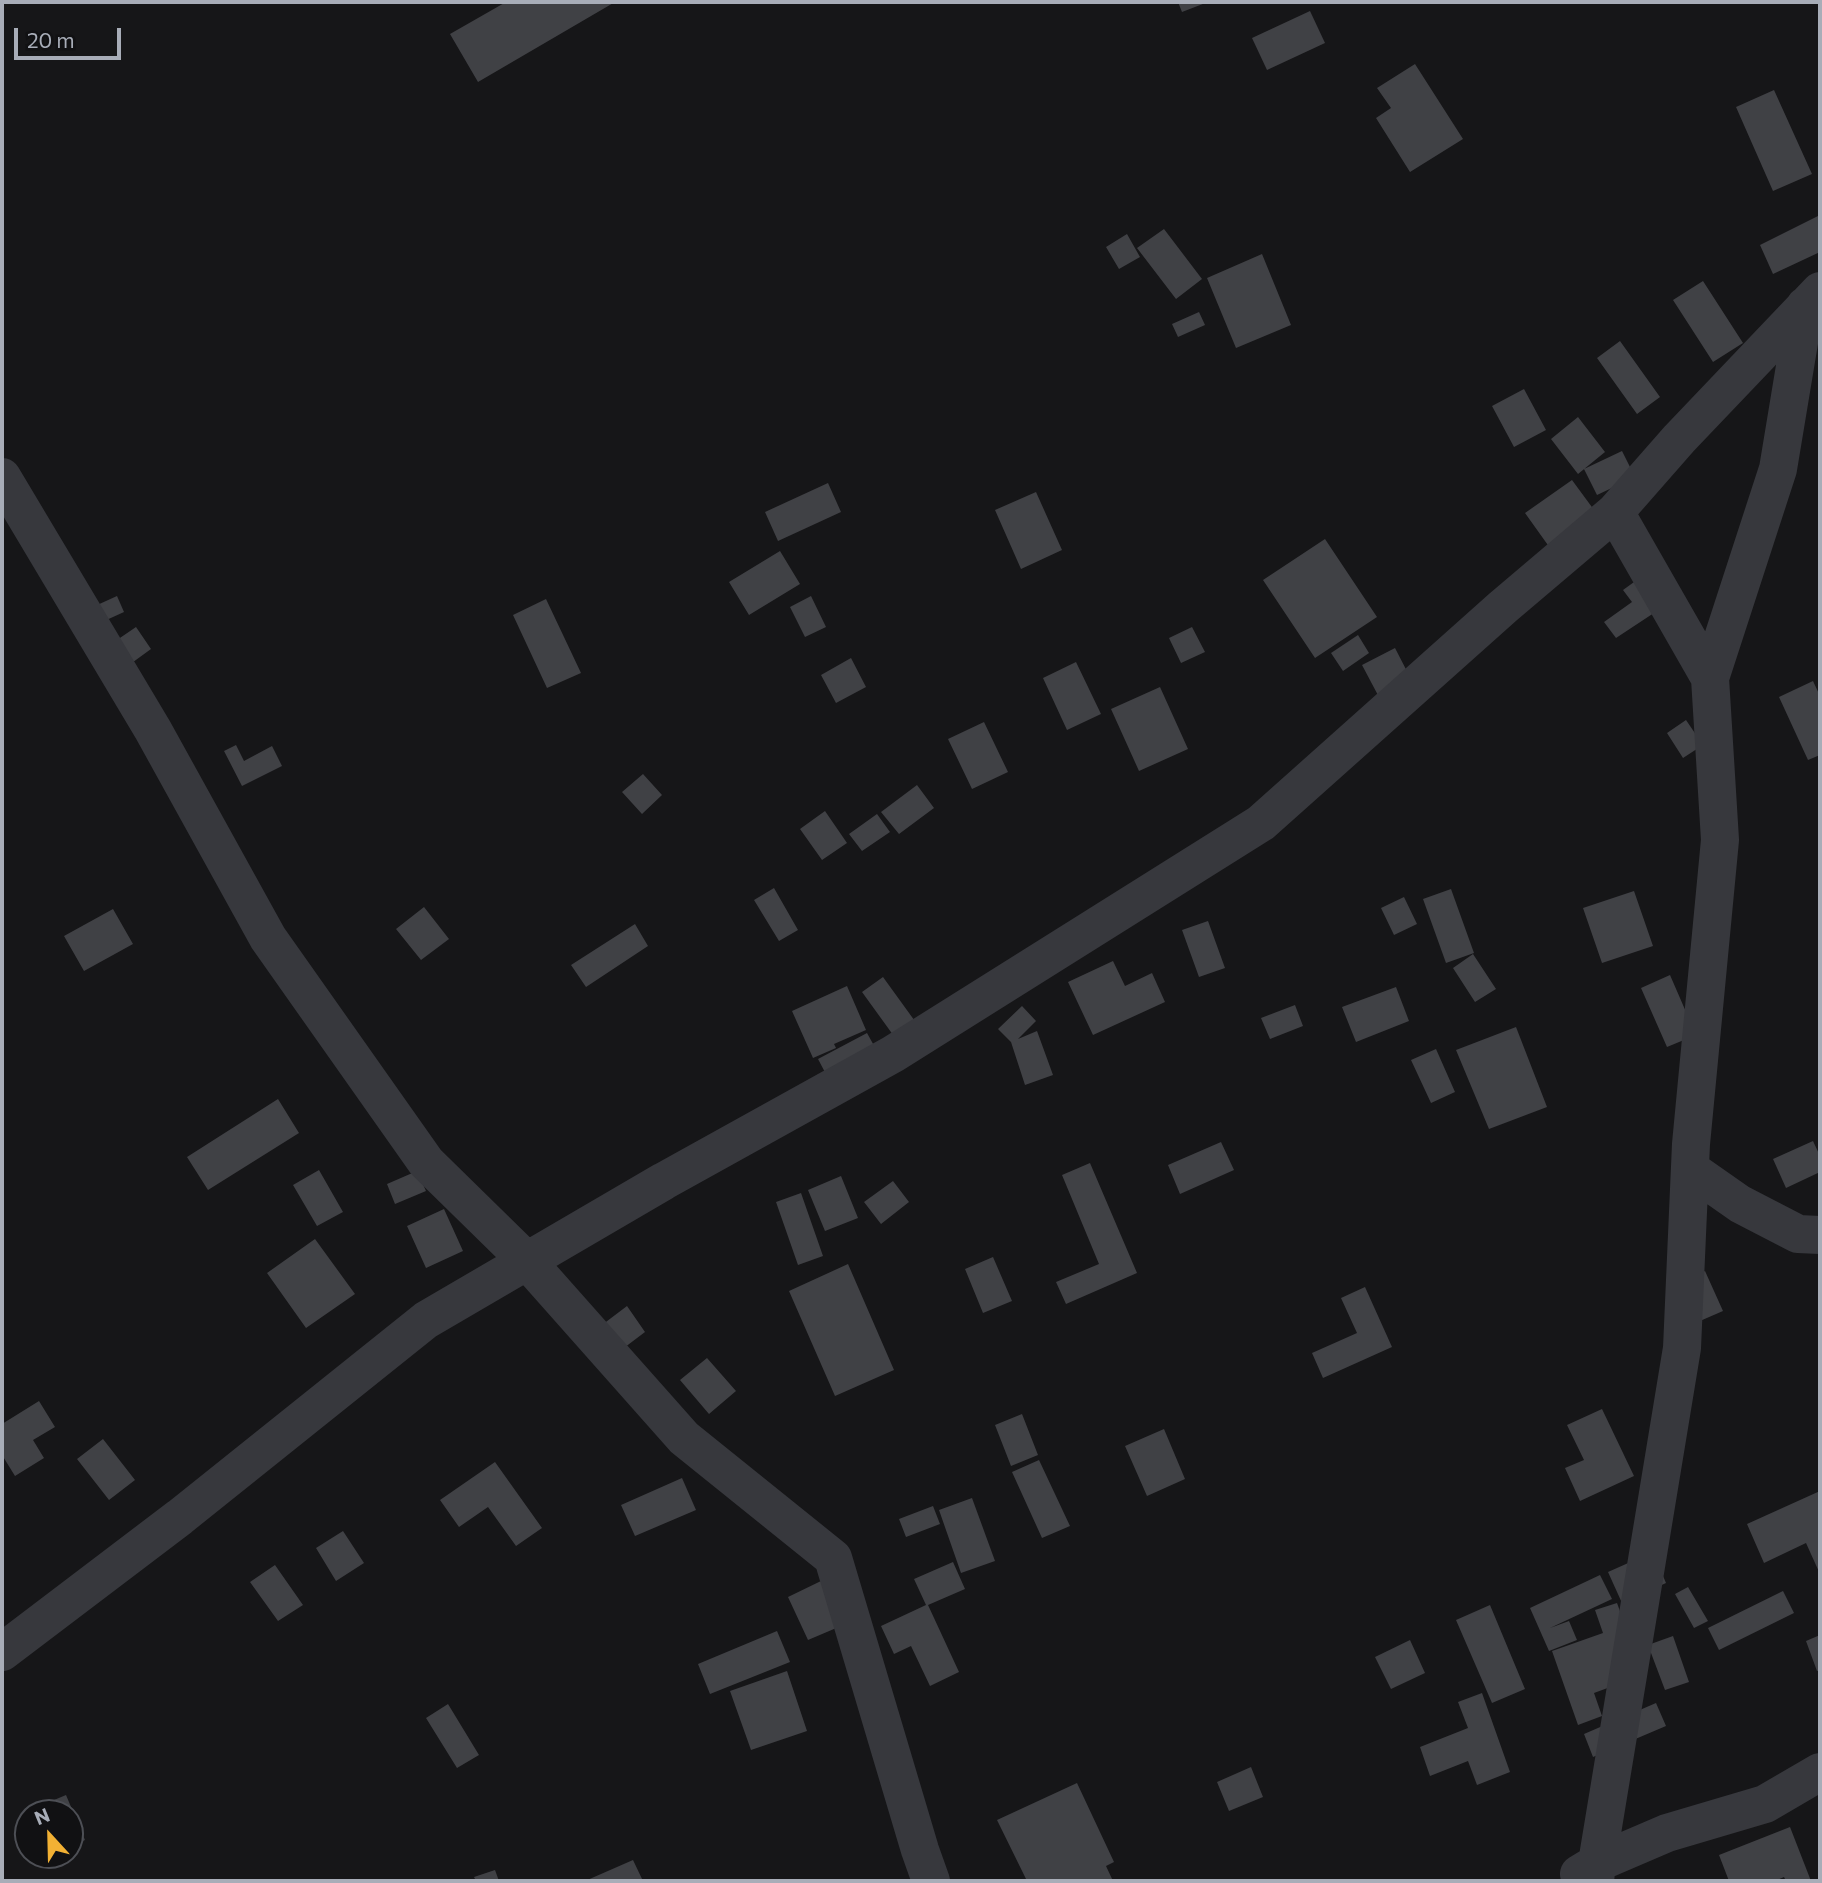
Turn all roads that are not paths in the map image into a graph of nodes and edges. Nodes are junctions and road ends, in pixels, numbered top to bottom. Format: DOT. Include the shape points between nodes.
graph roads {
  1 [pos="1815,312"];
  2 [pos="2,477"];
  3 [pos="1615,512"];
  4 [pos="1710,678"];
  5 [pos="1690,1168"];
  6 [pos="1820,1235"];
  7 [pos="527,1261"];
  8 [pos="2,1653"];
  9 [pos="1820,1772"];
  10 [pos="1587,1875"];
  11 [pos="931,1881"];
  1 -- 3 [label="street" via="1679,439"];
  1 -- 4 [label="street" via="1778,470"];
  2 -- 7 [label="street" via="153,730 268,938 426,1162"];
  3 -- 4 [label="street"];
  3 -- 7 [label="street" via="1261,822 893,1055"];
  4 -- 5 [label="street" via="1720,840"];
  5 -- 6 [label="street" via="1740,1204 1798,1234"];
  5 -- 10 [label="street" via="1682,1348"];
  7 -- 8 [label="street" via="426,1320"];
  7 -- 11 [label="street" via="684,1438 833,1558"];
  9 -- 10 [label="street" via="1765,1804 1667,1833"];
}
